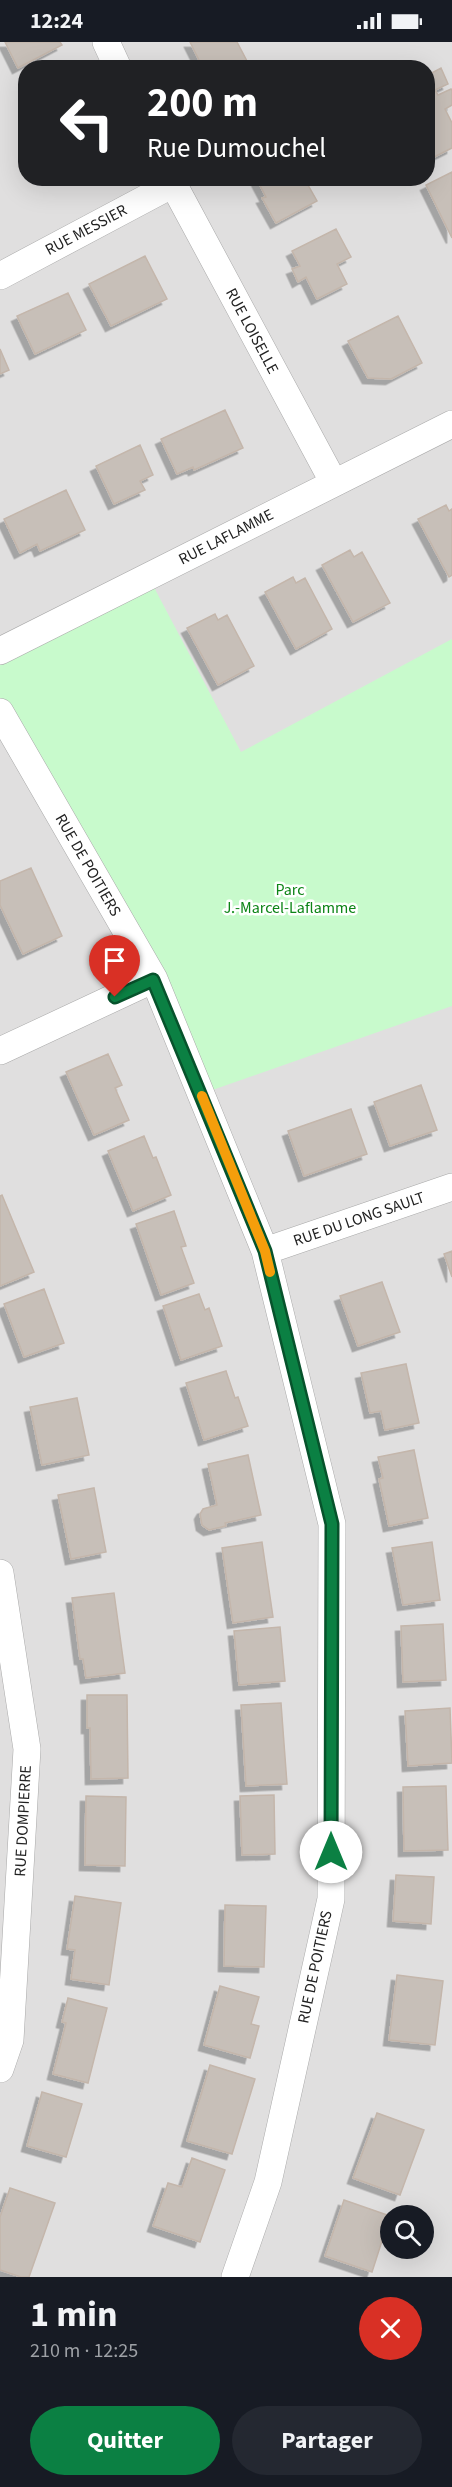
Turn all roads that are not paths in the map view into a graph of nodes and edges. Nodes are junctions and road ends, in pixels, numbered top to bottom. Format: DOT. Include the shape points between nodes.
graph roads {
  1 [pos="106,42"];
  2 [pos="114,60"];
  3 [pos="162,186"];
  4 [pos="174,186"];
  5 [pos="0,276"];
  6 [pos="452,424"];
  7 [pos="334,483"];
  8 [pos="0,651"];
  9 [pos="0,712"];
  10 [pos="153,980"];
  11 [pos="0,1050"];
  12 [pos="452,1187"];
  13 [pos="265,1251"];
  14 [pos="0,1573"];
  15 [pos="0,2069"];
  16 [pos="235,2277"];
  1 -- 2 [label="street"];
  3 -- 5 [label="street, RUE MESSIER"];
  4 -- 7 [label="street, RUE LOISELLE"];
  6 -- 7 [label="street, RUE LAFLAMME"];
  7 -- 8 [label="street, RUE LAFLAMME"];
  9 -- 10 [label="street, RUE DE POITIERS"];
  10 -- 11 [label="street"];
  10 -- 13 [label="street, RUE DE POITIERS"];
  12 -- 13 [label="street, RUE DU LONG SAULT"];
  13 -- 16 [label="street, RUE DE POITIERS" via="332,1524 331,1899 268,2182"];
  14 -- 15 [label="street, RUE DOMPIERRE" via="27,1749 10,2040"];
}
